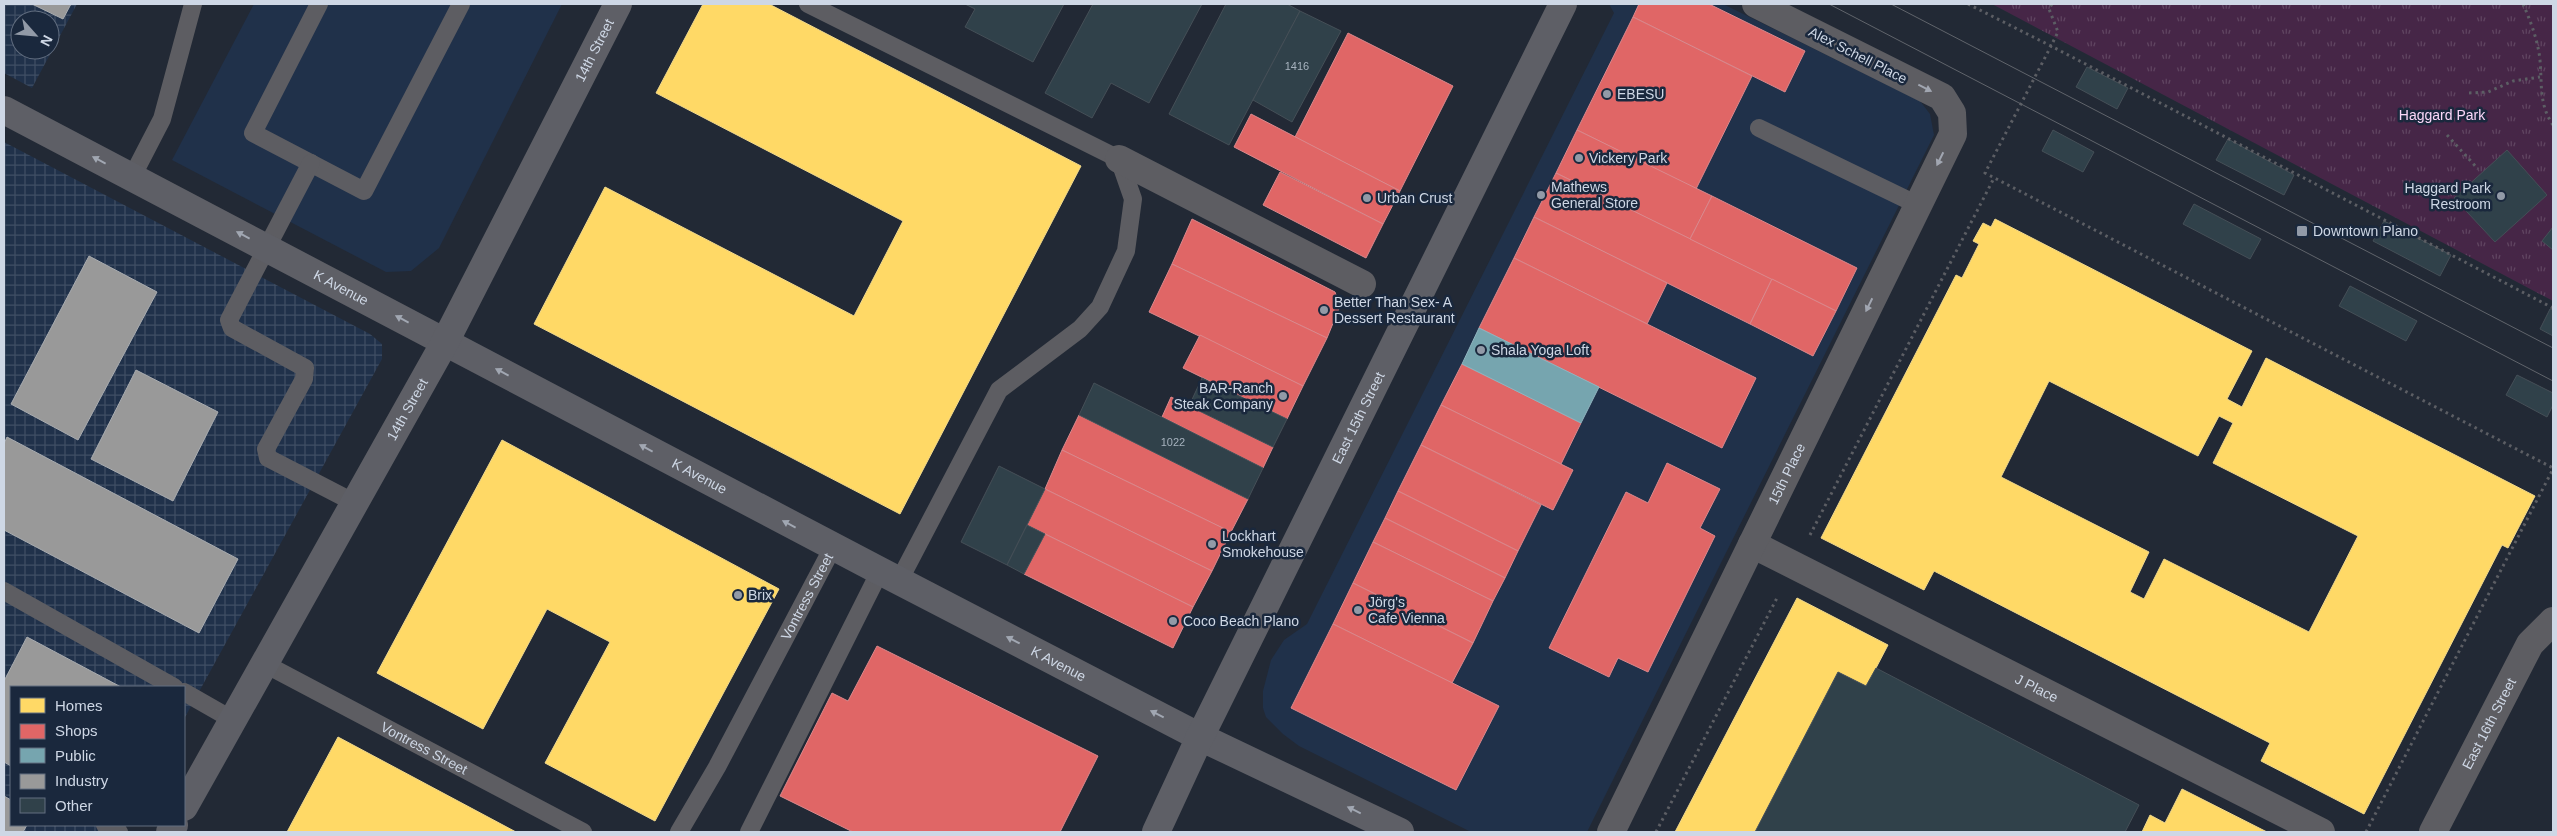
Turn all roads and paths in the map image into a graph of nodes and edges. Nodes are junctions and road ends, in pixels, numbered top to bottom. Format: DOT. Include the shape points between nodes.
graph roads {
  1 [pos="193,4"];
  2 [pos="320,4"];
  3 [pos="461,4"];
  4 [pos="618,4"];
  5 [pos="808,4"];
  6 [pos="1563,4"];
  7 [pos="1756,4"];
  8 [pos="1968,4"];
  9 [pos="2052,4"];
  10 [pos="2523,4"];
  11 [pos="2051,46"];
  12 [pos="2540,77"];
  13 [pos="2469,93"];
  14 [pos="4,110"];
  15 [pos="1952,113"];
  16 [pos="2553,125"];
  17 [pos="1759,128"];
  18 [pos="2447,135"];
  19 [pos="1119,159"];
  20 [pos="311,163"];
  21 [pos="2478,169"];
  22 [pos="132,178"];
  23 [pos="1994,178"];
  24 [pos="1918,205"];
  25 [pos="267,248"];
  26 [pos="1362,284"];
  27 [pos="2553,308"];
  28 [pos="445,342"];
  29 [pos="2553,469"];
  30 [pos="355,503"];
  31 [pos="1752,544"];
  32 [pos="1805,544"];
  33 [pos="832,546"];
  34 [pos="890,576"];
  35 [pos="1783,587"];
  36 [pos="4,591"];
  37 [pos="2552,624"];
  38 [pos="265,664"];
  39 [pos="166,685"];
  40 [pos="185,693"];
  41 [pos="233,720"];
  42 [pos="1200,737"];
  43 [pos="185,805"];
  44 [pos="107,826"];
  45 [pos="118,832"];
  46 [pos="583,832"];
  47 [pos="678,832"];
  48 [pos="749,832"];
  49 [pos="1156,832"];
  50 [pos="1400,832"];
  51 [pos="1610,832"];
  52 [pos="1656,832"];
  53 [pos="2321,832"];
  54 [pos="2366,832"];
  55 [pos="2433,832"];
  1 -- 22 [label="lane" via="162,119"];
  2 -- 20 [label="lane" via="253,133"];
  3 -- 20 [label="lane" via="364,191"];
  4 -- 28 [label="main road, 14th Street"];
  5 -- 19 [label="lane"];
  6 -- 42 [label="main road, East 15th Street"];
  7 -- 15 [label="street, Alex Schell Place, one-way" via="1942,97"];
  8 -- 11 [label="path"];
  9 -- 11 [label="path" via="2049,9 2058,32"];
  10 -- 12 [label="path" via="2536,38"];
  11 -- 23 [label="path" via="1984,173"];
  11 -- 27 [label="path"];
  12 -- 13 [label="path" via="2513,81 2488,92"];
  12 -- 16 [label="path" via="2541,97"];
  22 -- 14 [label="main road, K Avenue, one-way"];
  15 -- 24 [label="street, 15th Place, one-way" via="1953,134"];
  17 -- 24 [label="lane"];
  18 -- 21 [label="path"];
  19 -- 26 [label="street"];
  19 -- 34 [label="lane" via="1133,199 1126,251 1100,306 1080,329 999,390"];
  20 -- 25 [label="lane"];
  25 -- 22 [label="main road, K Avenue, one-way"];
  23 -- 29 [label="path"];
  23 -- 32 [label="path"];
  24 -- 31 [label="street, 15th Place, one-way"];
  28 -- 25 [label="main road, K Avenue, one-way"];
  25 -- 30 [label="lane" via="229,320 232,328 305,368 304,379 266,450 268,458"];
  28 -- 30 [label="main road, 14th Street"];
  33 -- 28 [label="main road, K Avenue, one-way"];
  29 -- 54 [label="path"];
  30 -- 38 [label="main road, 14th Street"];
  31 -- 51 [label="street, 15th Place"];
  31 -- 53 [label="street, J Place"];
  33 -- 34 [label="main road, K Avenue"];
  33 -- 47 [label="lane, Vontress Street" via="717,766"];
  42 -- 34 [label="main road, K Avenue, one-way"];
  34 -- 48 [label="lane"];
  35 -- 52 [label="path"];
  36 -- 39 [label="lane"];
  37 -- 55 [label="street, East 16th Street" via="2530,644"];
  38 -- 41 [label="main road, 14th Street"];
  38 -- 46 [label="lane, Vontress Street"];
  40 -- 41 [label="lane"];
  41 -- 43 [label="main road, 14th Street"];
  42 -- 49 [label="main road, East 15th Street"];
  50 -- 42 [label="main road, K Avenue, one-way"];
  44 -- 45 [label="lane"];
}
